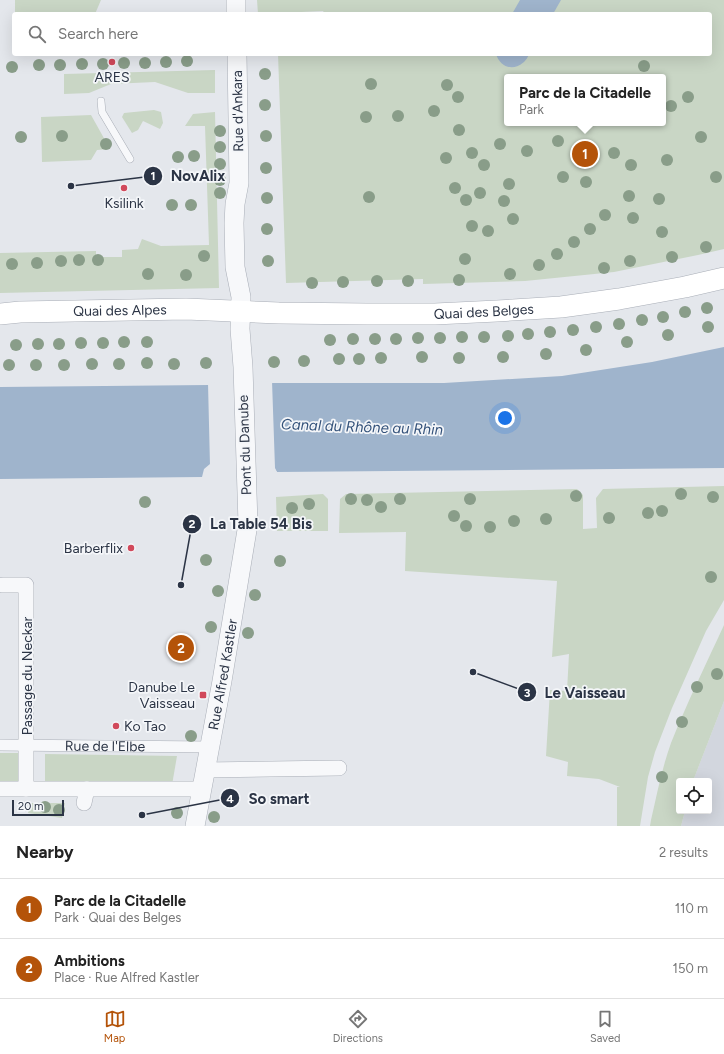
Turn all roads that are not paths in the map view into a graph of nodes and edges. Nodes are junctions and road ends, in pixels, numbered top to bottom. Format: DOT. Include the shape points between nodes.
graph roads {
  1 [pos="236,0"];
  2 [pos="236,12"];
  3 [pos="237,56"];
  4 [pos="102,101"];
  5 [pos="130,159"];
  6 [pos="724,278"];
  7 [pos="240,311"];
  8 [pos="0,314"];
  9 [pos="248,524"];
  10 [pos="3,585"];
  11 [pos="0,745"];
  12 [pos="27,746"];
  13 [pos="210,747"];
  14 [pos="339,768"];
  15 [pos="205,770"];
  16 [pos="0,789"];
  17 [pos="26,789"];
  18 [pos="202,789"];
  19 [pos="195,826"];
  1 -- 2 [label="street"];
  3 -- 7 [label="street, Rue d'Ankara" via="239,183 234,223"];
  4 -- 5 [label="lane" via="102,112"];
  6 -- 7 [label="main road, Quai des Belges" via="619,299 561,307 434,314"];
  7 -- 8 [label="main road, Quai des Alpes" via="186,309"];
  7 -- 9 [label="street, Pont du Danube"];
  9 -- 13 [label="street, Rue Alfred Kastler"];
  10 -- 12 [label="street, Passage du Neckar" via="26,585"];
  11 -- 12 [label="street, Rue de l'Elbe"];
  12 -- 13 [label="street, Rue de l'Elbe"];
  12 -- 17 [label="street, Passage du Neckar"];
  13 -- 15 [label="street, Rue Alfred Kastler"];
  14 -- 15 [label="street"];
  15 -- 18 [label="street, Rue Alfred Kastler"];
  16 -- 17 [label="street"];
  17 -- 18 [label="street" via="85,796"];
  18 -- 19 [label="street, Rue Alfred Kastler"];
}
